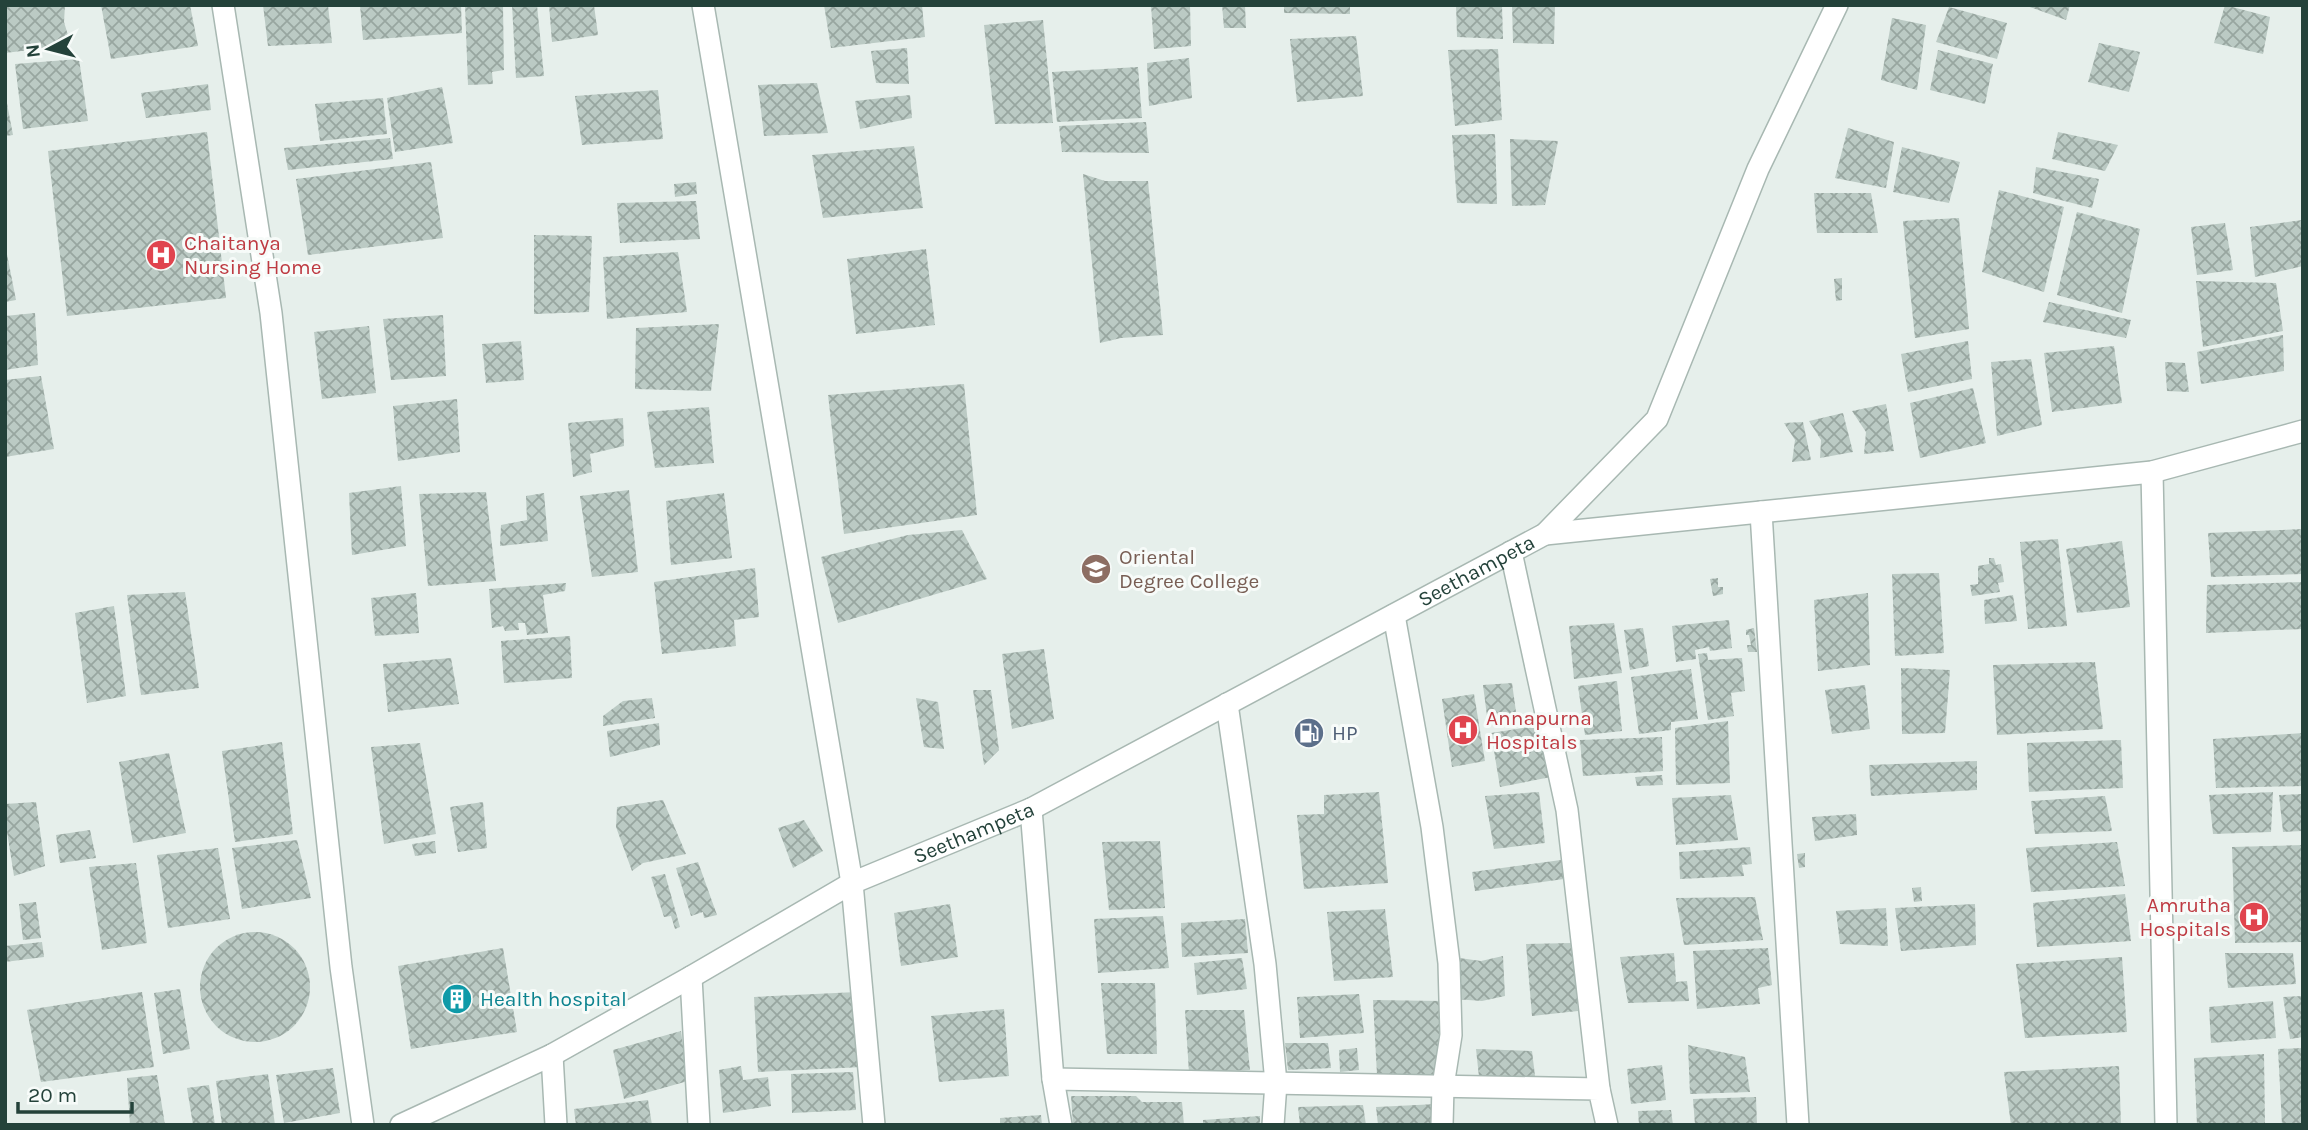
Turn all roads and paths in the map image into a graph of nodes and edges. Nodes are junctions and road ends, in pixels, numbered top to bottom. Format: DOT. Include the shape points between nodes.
graph roads {
  1 [pos="223,5"];
  2 [pos="703,5"];
  3 [pos="1837,5"];
  4 [pos="2303,431"];
  5 [pos="2152,472"];
  6 [pos="1761,512"];
  7 [pos="1545,534"];
  8 [pos="1511,552"];
  9 [pos="1394,615"];
  10 [pos="1227,704"];
  11 [pos="1031,809"];
  12 [pos="852,883"];
  13 [pos="691,977"];
  14 [pos="552,1055"];
  15 [pos="1053,1079"];
  16 [pos="1276,1083"];
  17 [pos="1443,1086"];
  18 [pos="1599,1089"];
  19 [pos="363,1125"];
  20 [pos="401,1125"];
  21 [pos="556,1125"];
  22 [pos="699,1125"];
  23 [pos="874,1125"];
  24 [pos="1061,1125"];
  25 [pos="1273,1125"];
  26 [pos="1442,1125"];
  27 [pos="1607,1125"];
  28 [pos="1798,1125"];
  29 [pos="2166,1125"];
  1 -- 19 [label="street" via="271,313 341,967"];
  2 -- 12 [label="street"];
  3 -- 7 [label="street" via="1758,169 1657,419"];
  4 -- 5 [label="street"];
  5 -- 6 [label="street"];
  5 -- 29 [label="street"];
  6 -- 7 [label="street"];
  6 -- 28 [label="street"];
  7 -- 8 [label="street, Seethampeta"];
  8 -- 9 [label="street, Seethampeta"];
  8 -- 18 [label="street" via="1567,810"];
  9 -- 10 [label="street, Seethampeta"];
  9 -- 17 [label="street" via="1432,827 1448,962 1451,1035"];
  10 -- 11 [label="street, Seethampeta"];
  10 -- 16 [label="street" via="1265,964"];
  11 -- 12 [label="street, Seethampeta"];
  11 -- 15 [label="street"];
  12 -- 13 [label="street, Seethampeta"];
  12 -- 23 [label="street"];
  13 -- 14 [label="street, Seethampeta"];
  13 -- 22 [label="street"];
  14 -- 20 [label="street, Seethampeta"];
  14 -- 21 [label="street"];
  15 -- 16 [label="street"];
  15 -- 24 [label="street"];
  16 -- 17 [label="street"];
  16 -- 25 [label="street"];
  17 -- 18 [label="street"];
  17 -- 26 [label="street"];
  18 -- 27 [label="street"];
}
